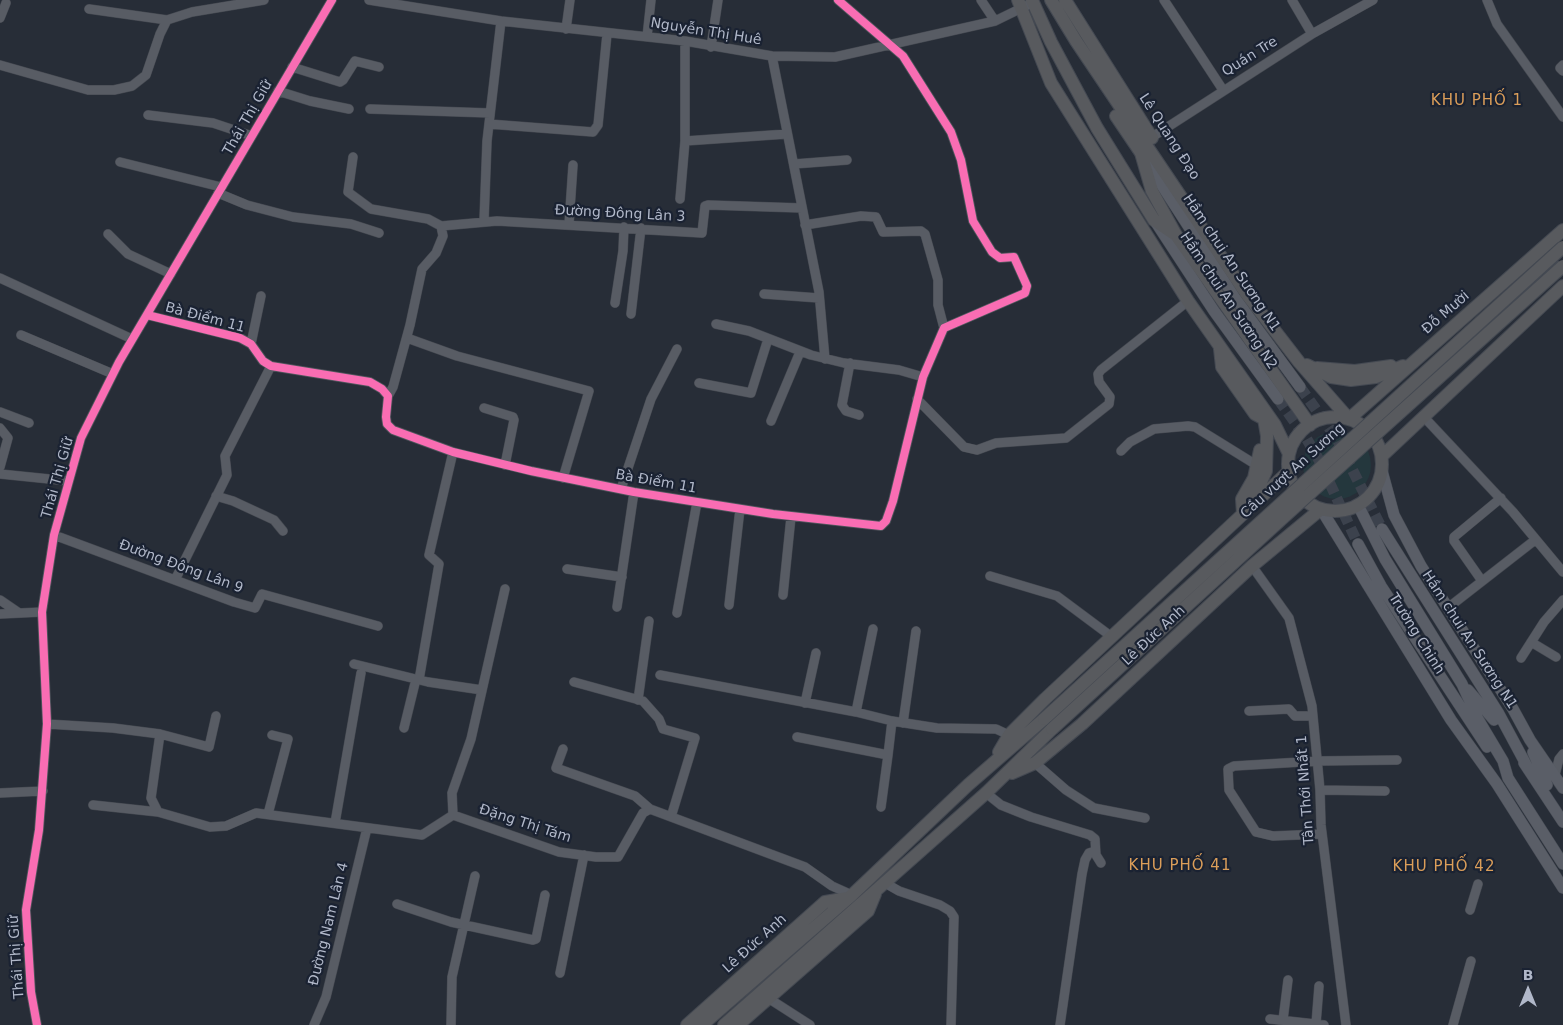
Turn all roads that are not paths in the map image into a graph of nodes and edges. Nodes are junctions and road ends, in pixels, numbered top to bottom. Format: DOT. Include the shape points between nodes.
graph roads {
  1 [pos="264,0"];
  2 [pos="332,0"];
  3 [pos="369,0"];
  4 [pos="570,0"];
  5 [pos="651,0"];
  6 [pos="718,0"];
  7 [pos="838,0"];
  8 [pos="982,0"];
  9 [pos="1051,0"];
  10 [pos="1065,0"];
  11 [pos="1164,0"];
  12 [pos="1292,0"];
  13 [pos="1373,0"];
  14 [pos="1487,0"];
  15 [pos="1027,2"];
  16 [pos="6,3"];
  17 [pos="212,4"];
  18 [pos="89,9"];
  19 [pos="0,18"];
  20 [pos="167,20"];
  21 [pos="501,21"];
  22 [pos="994,21"];
  23 [pos="566,29"];
  24 [pos="607,34"];
  25 [pos="1312,34"];
  26 [pos="647,37"];
  27 [pos="685,41"];
  28 [pos="890,43"];
  29 [pos="712,47"];
  30 [pos="772,56"];
  31 [pos="0,65"];
  32 [pos="1563,65"];
  33 [pos="379,66"];
  34 [pos="292,67"];
  35 [pos="1563,71"];
  36 [pos="1070,78"];
  37 [pos="1223,90"];
  38 [pos="278,91"];
  39 [pos="349,109"];
  40 [pos="370,109"];
  41 [pos="490,114"];
  42 [pos="148,115"];
  43 [pos="1563,117"];
  44 [pos="1073,119"];
  45 [pos="488,124"];
  46 [pos="788,134"];
  47 [pos="252,136"];
  48 [pos="685,141"];
  49 [pos="1145,144"];
  50 [pos="353,157"];
  51 [pos="847,160"];
  52 [pos="120,162"];
  53 [pos="794,164"];
  54 [pos="573,165"];
  55 [pos="220,190"];
  56 [pos="680,199"];
  57 [pos="802,208"];
  58 [pos="1154,220"];
  59 [pos="484,221"];
  60 [pos="569,224"];
  61 [pos="805,225"];
  62 [pos="441,226"];
  63 [pos="624,227"];
  64 [pos="641,228"];
  65 [pos="1563,230"];
  66 [pos="379,233"];
  67 [pos="108,234"];
  68 [pos="1176,235"];
  69 [pos="1563,247"];
  70 [pos="1563,266"];
  71 [pos="171,274"];
  72 [pos="0,278"];
  73 [pos="1563,286"];
  74 [pos="764,294"];
  75 [pos="261,296"];
  76 [pos="819,298"];
  77 [pos="1188,301"];
  78 [pos="615,303"];
  79 [pos="631,314"];
  80 [pos="148,315"];
  81 [pos="716,324"];
  82 [pos="944,328"];
  83 [pos="21,335"];
  84 [pos="407,338"];
  85 [pos="132,339"];
  86 [pos="768,339"];
  87 [pos="251,344"];
  88 [pos="677,349"];
  89 [pos="1220,349"];
  90 [pos="800,352"];
  91 [pos="825,359"];
  92 [pos="1417,359"];
  93 [pos="1299,362"];
  94 [pos="850,364"];
  95 [pos="271,366"];
  96 [pos="113,374"];
  97 [pos="923,377"];
  98 [pos="699,383"];
  99 [pos="1300,386"];
  100 [pos="1450,391"];
  101 [pos="388,396"];
  102 [pos="917,399"];
  103 [pos="1278,399"];
  104 [pos="484,408"];
  105 [pos="0,412"];
  106 [pos="858,414"];
  107 [pos="1423,416"];
  108 [pos="1265,419"];
  109 [pos="1349,419"];
  110 [pos="771,420"];
  111 [pos="28,424"];
  112 [pos="1310,425"];
  113 [pos="0,428"];
  114 [pos="1122,451"];
  115 [pos="454,452"];
  116 [pos="1289,454"];
  117 [pos="1382,456"];
  118 [pos="505,465"];
  119 [pos="1258,466"];
  120 [pos="0,467"];
  121 [pos="1288,471"];
  122 [pos="1382,471"];
  123 [pos="0,474"];
  124 [pos="563,478"];
  125 [pos="69,481"];
  126 [pos="621,489"];
  127 [pos="634,492"];
  128 [pos="216,496"];
  129 [pos="1501,498"];
  130 [pos="697,502"];
  131 [pos="1358,506"];
  132 [pos="740,509"];
  133 [pos="1321,509"];
  134 [pos="1243,514"];
  135 [pos="791,517"];
  136 [pos="1382,529"];
  137 [pos="283,531"];
  138 [pos="54,535"];
  139 [pos="1535,540"];
  140 [pos="1358,544"];
  141 [pos="1274,547"];
  142 [pos="1252,566"];
  143 [pos="567,569"];
  144 [pos="1563,572"];
  145 [pos="990,576"];
  146 [pos="622,577"];
  147 [pos="175,580"];
  148 [pos="1482,581"];
  149 [pos="505,588"];
  150 [pos="783,595"];
  151 [pos="0,600"];
  152 [pos="1563,600"];
  153 [pos="729,605"];
  154 [pos="617,607"];
  155 [pos="1449,607"];
  156 [pos="42,612"];
  157 [pos="19,613"];
  158 [pos="677,613"];
  159 [pos="0,614"];
  160 [pos="649,621"];
  161 [pos="378,626"];
  162 [pos="873,629"];
  163 [pos="916,631"];
  164 [pos="1112,637"];
  165 [pos="1531,642"];
  166 [pos="816,653"];
  167 [pos="1556,657"];
  168 [pos="1521,658"];
  169 [pos="354,664"];
  170 [pos="361,673"];
  171 [pos="660,675"];
  172 [pos="418,680"];
  173 [pos="574,682"];
  174 [pos="1462,684"];
  175 [pos="482,690"];
  176 [pos="638,700"];
  177 [pos="805,703"];
  178 [pos="1249,711"];
  179 [pos="856,712"];
  180 [pos="216,716"];
  181 [pos="1313,716"];
  182 [pos="1044,719"];
  183 [pos="892,722"];
  184 [pos="903,723"];
  185 [pos="47,724"];
  186 [pos="404,728"];
  187 [pos="1052,729"];
  188 [pos="160,734"];
  189 [pos="272,734"];
  190 [pos="1009,735"];
  191 [pos="798,737"];
  192 [pos="1530,740"];
  193 [pos="563,749"];
  194 [pos="1563,754"];
  195 [pos="888,755"];
  196 [pos="1398,760"];
  197 [pos="1318,761"];
  198 [pos="993,762"];
  199 [pos="1035,763"];
  200 [pos="1528,768"];
  201 [pos="1489,773"];
  202 [pos="1554,775"];
  203 [pos="1003,778"];
  204 [pos="1508,778"];
  205 [pos="1563,788"];
  206 [pos="1320,790"];
  207 [pos="43,791"];
  208 [pos="1385,791"];
  209 [pos="986,793"];
  210 [pos="0,794"];
  211 [pos="1522,800"];
  212 [pos="93,805"];
  213 [pos="881,806"];
  214 [pos="650,809"];
  215 [pos="158,812"];
  216 [pos="268,814"];
  217 [pos="454,815"];
  218 [pos="671,817"];
  219 [pos="1145,818"];
  220 [pos="1562,821"];
  221 [pos="334,823"];
  222 [pos="367,828"];
  223 [pos="1322,834"];
  224 [pos="1095,851"];
  225 [pos="584,855"];
  226 [pos="1101,863"];
  227 [pos="1563,864"];
  228 [pos="475,876"];
  229 [pos="886,883"];
  230 [pos="1478,884"];
  231 [pos="1563,888"];
  232 [pos="876,892"];
  233 [pos="545,895"];
  234 [pos="850,896"];
  235 [pos="397,904"];
  236 [pos="1470,910"];
  237 [pos="465,926"];
  238 [pos="1471,961"];
  239 [pos="560,973"];
  240 [pos="1288,980"];
  241 [pos="1319,986"];
  242 [pos="768,998"];
  243 [pos="1270,1019"];
  244 [pos="1283,1020"];
  245 [pos="37,1025"];
  246 [pos="314,1025"];
  247 [pos="451,1025"];
  248 [pos="687,1025"];
  249 [pos="702,1025"];
  250 [pos="724,1025"];
  251 [pos="738,1025"];
  252 [pos="810,1025"];
  253 [pos="951,1025"];
  254 [pos="1060,1025"];
  255 [pos="1320,1025"];
  256 [pos="1346,1025"];
  257 [pos="1453,1025"];
  1 -- 17 [label="street"];
  2 -- 34 [label="street, Thái Thị Giữ"];
  3 -- 21 [label="street, Nguyễn Thị Huê"];
  4 -- 23 [label="street"];
  5 -- 26 [label="street"];
  6 -- 29 [label="street"];
  7 -- 28 [label="street"];
  8 -- 22 [label="street"];
  9 -- 49 [label="highway, Lê Quang Đạo" via="1109,105"];
  10 -- 49 [label="highway, Lê Quang Đạo"];
  11 -- 37 [label="street"];
  12 -- 25 [label="street"];
  13 -- 25 [label="street, Quán Tre"];
  14 -- 43 [label="street" via="1497,24"];
  15 -- 22 [label="street, Nguyễn Thị Huê"];
  15 -- 36 [label="highway, Lê Quang Đạo"];
  15 -- 44 [label="highway" via="1050,83"];
  16 -- 19 [label="street"];
  17 -- 20 [label="street"];
  18 -- 20 [label="street"];
  20 -- 31 [label="street" via="146,75 132,86 88,90"];
  21 -- 23 [label="street, Nguyễn Thị Huê"];
  21 -- 41 [label="street"];
  22 -- 28 [label="street, Nguyễn Thị Huê"];
  23 -- 24 [label="street, Nguyễn Thị Huê"];
  24 -- 26 [label="street, Nguyễn Thị Huê"];
  24 -- 45 [label="street" via="598,125 593,132"];
  25 -- 37 [label="street, Quán Tre"];
  26 -- 27 [label="street, Nguyễn Thị Huê"];
  27 -- 29 [label="street, Nguyễn Thị Huê"];
  27 -- 48 [label="street"];
  28 -- 30 [label="street, Nguyễn Thị Huê" via="841,57"];
  28 -- 82 [label="street" via="903,56 951,132 961,160 973,221 992,252 1000,258 1014,257 1027,286 1025,293"];
  29 -- 30 [label="street, Nguyễn Thị Huê"];
  30 -- 46 [label="street"];
  32 -- 35 [label="street" via="1560,68"];
  33 -- 34 [label="street" via="355,61 340,82"];
  34 -- 38 [label="street, Thái Thị Giữ"];
  36 -- 44 [label="highway"];
  36 -- 58 [label="highway, Lê Quang Đạo"];
  37 -- 49 [label="street, Quán Tre"];
  38 -- 39 [label="street"];
  38 -- 47 [label="street, Thái Thị Giữ"];
  40 -- 41 [label="street"];
  41 -- 45 [label="street"];
  42 -- 47 [label="street" via="213,123"];
  44 -- 77 [label="highway"];
  45 -- 59 [label="street"];
  46 -- 48 [label="street"];
  46 -- 53 [label="street"];
  47 -- 55 [label="street, Thái Thị Giữ"];
  48 -- 56 [label="street"];
  49 -- 68 [label="highway, Lê Quang Đạo" via="1152,191"];
  49 -- 93 [label="highway, Lê Quang Đạo" via="1231,260 1245,292"];
  49 -- 99 [label="main road, Hầm chui An Sương N1" via="1229,290"];
  50 -- 62 [label="street" via="348,192 371,209 428,219"];
  51 -- 53 [label="street"];
  52 -- 55 [label="street"];
  53 -- 57 [label="street"];
  54 -- 60 [label="street"];
  55 -- 66 [label="street" via="247,206 294,217 351,224"];
  55 -- 71 [label="street, Thái Thị Giữ"];
  57 -- 61 [label="street"];
  57 -- 64 [label="street, Đường Đông Lân 3" via="708,205 704,206 702,233"];
  58 -- 68 [label="highway, Lê Quang Đạo"];
  58 -- 103 [label="main road, Hầm chui An Sương N2"];
  59 -- 60 [label="street, Đường Đông Lân 3"];
  59 -- 62 [label="street, Đường Đông Lân 3"];
  60 -- 63 [label="street, Đường Đông Lân 3"];
  61 -- 76 [label="street"];
  61 -- 82 [label="street" via="861,216 876,217 883,232 922,231 938,280 938,305"];
  62 -- 84 [label="street, Bà Điểm 11" via="443,236 436,253 422,269"];
  63 -- 64 [label="street, Đường Đông Lân 3"];
  63 -- 78 [label="street"];
  64 -- 79 [label="street"];
  65 -- 92 [label="highway, Đỗ Mười"];
  67 -- 71 [label="street" via="128,254"];
  68 -- 112 [label="highway, Lê Quang Đạo"];
  69 -- 182 [label="highway, Cầu vượt An Sương, bridge"];
  70 -- 187 [label="highway, Cầu vượt An Sương, bridge"];
  71 -- 80 [label="street, Thái Thị Giữ"];
  72 -- 85 [label="street"];
  73 -- 100 [label="highway"];
  74 -- 76 [label="street"];
  75 -- 87 [label="street"];
  76 -- 91 [label="street"];
  77 -- 89 [label="highway"];
  77 -- 102 [label="street" via="1101,370 1099,382 1110,397 1109,404 1066,438 996,443 977,450 964,447"];
  80 -- 85 [label="street, Thái Thị Giữ"];
  80 -- 87 [label="street, Bà Điểm 11" via="240,338"];
  81 -- 86 [label="street"];
  82 -- 97 [label="street, Bà Điểm 11"];
  83 -- 96 [label="street"];
  84 -- 101 [label="street, Bà Điểm 11"];
  84 -- 124 [label="street" via="457,356 589,391"];
  85 -- 96 [label="street, Thái Thị Giữ"];
  86 -- 90 [label="street"];
  86 -- 98 [label="street" via="751,392"];
  87 -- 95 [label="street, Bà Điểm 11"];
  88 -- 126 [label="street" via="651,398"];
  89 -- 108 [label="highway" via="1259,401"];
  89 -- 108 [label="highway" via="1222,367"];
  90 -- 91 [label="street"];
  90 -- 110 [label="street"];
  91 -- 94 [label="street"];
  92 -- 93 [label="highway" via="1401,366 1355,371 1313,368"];
  92 -- 100 [label="highway" via="1417,370 1429,389"];
  92 -- 109 [label="highway, Đỗ Mười"];
  93 -- 109 [label="highway, Lê Quang Đạo"];
  94 -- 97 [label="street" via="899,370"];
  94 -- 106 [label="street" via="842,405 846,411"];
  95 -- 101 [label="street" via="370,382"];
  95 -- 128 [label="street" via="225,456 227,474"];
  96 -- 125 [label="street, Thái Thị Giữ" via="82,438"];
  97 -- 102 [label="street, Bà Điểm 11"];
  100 -- 107 [label="highway"];
  101 -- 115 [label="street, Bà Điểm 11" via="386,418 393,430"];
  102 -- 135 [label="street, Bà Điểm 11" via="893,501 881,526"];
  104 -- 118 [label="street" via="513,417"];
  105 -- 111 [label="street"];
  107 -- 117 [label="highway"];
  107 -- 129 [label="street"];
  108 -- 116 [label="highway"];
  108 -- 119 [label="highway"];
  108 -- 134 [label="highway" via="1266,471"];
  109 -- 112 [label="highway" via="1325,418"];
  109 -- 117 [label="highway" via="1371,433"];
  112 -- 116 [label="highway" via="1294,441"];
  113 -- 120 [label="street" via="8,438"];
  114 -- 119 [label="street" via="1130,442 1154,429 1188,426 1195,427"];
  115 -- 118 [label="street, Bà Điểm 11"];
  115 -- 172 [label="street" via="429,555 439,564"];
  116 -- 121 [label="highway"];
  117 -- 122 [label="highway"];
  118 -- 124 [label="street, Bà Điểm 11"];
  119 -- 134 [label="highway" via="1242,500"];
  121 -- 133 [label="highway" via="1299,494"];
  121 -- 134 [label="highway, Lê Đức Anh"];
  122 -- 131 [label="highway" via="1374,491"];
  122 -- 155 [label="main road, Trường Chinh" via="1394,515 1421,566"];
  123 -- 125 [label="street"];
  124 -- 126 [label="street, Bà Điểm 11"];
  125 -- 138 [label="street, Thái Thị Giữ"];
  126 -- 127 [label="street, Bà Điểm 11"];
  127 -- 130 [label="street, Bà Điểm 11"];
  127 -- 146 [label="street"];
  128 -- 137 [label="street" via="274,520"];
  128 -- 147 [label="street"];
  129 -- 139 [label="street"];
  129 -- 148 [label="street" via="1454,537"];
  130 -- 132 [label="street, Bà Điểm 11"];
  130 -- 158 [label="street"];
  131 -- 133 [label="highway" via="1334,511"];
  131 -- 174 [label="main road, Trường Chinh" via="1385,560"];
  132 -- 135 [label="street, Bà Điểm 11"];
  132 -- 153 [label="street"];
  133 -- 141 [label="highway, Lê Đức Anh"];
  133 -- 201 [label="main road, Trường Chinh" via="1451,720"];
  134 -- 141 [label="highway" via="1257,520 1266,529"];
  134 -- 164 [label="highway, Lê Đức Anh"];
  135 -- 150 [label="street"];
  136 -- 200 [label="main road, Hầm chui An Sương N1" via="1499,714"];
  138 -- 147 [label="street, Đường Đông Lân 9"];
  138 -- 156 [label="street, Thái Thị Giữ"];
  139 -- 144 [label="street"];
  139 -- 148 [label="street"];
  140 -- 204 [label="main road" via="1381,586"];
  141 -- 142 [label="highway, Lê Đức Anh"];
  142 -- 181 [label="street, Tân Thới Nhất 1" via="1289,618"];
  142 -- 199 [label="highway, Lê Đức Anh" via="1082,724"];
  143 -- 146 [label="street"];
  145 -- 164 [label="street" via="1057,596"];
  146 -- 154 [label="street"];
  147 -- 161 [label="street, Đường Đông Lân 9" via="255,608 262,594"];
  148 -- 155 [label="street"];
  149 -- 175 [label="street"];
  151 -- 157 [label="street"];
  152 -- 165 [label="street"];
  155 -- 192 [label="main road, Trường Chinh"];
  156 -- 157 [label="street"];
  156 -- 185 [label="street, Thái Thị Giữ"];
  157 -- 159 [label="street"];
  160 -- 176 [label="street"];
  162 -- 179 [label="street"];
  163 -- 184 [label="street"];
  164 -- 190 [label="highway, Lê Đức Anh"];
  165 -- 167 [label="street"];
  165 -- 168 [label="street"];
  166 -- 177 [label="street"];
  169 -- 172 [label="street"];
  170 -- 221 [label="street"];
  171 -- 177 [label="street"];
  172 -- 175 [label="street"];
  172 -- 186 [label="street"];
  173 -- 176 [label="street"];
  174 -- 200 [label="main road, Trường Chinh" via="1490,714"];
  174 -- 204 [label="main road, Trường Chinh" via="1503,761"];
  175 -- 217 [label="street" via="471,739 452,793"];
  176 -- 218 [label="street" via="643,701 659,719 663,729 695,738"];
  177 -- 179 [label="street"];
  178 -- 181 [label="street" via="1289,708 1295,716"];
  179 -- 183 [label="street"];
  180 -- 188 [label="street" via="209,746"];
  181 -- 197 [label="street, Tân Thới Nhất 1"];
  182 -- 198 [label="highway, Lê Đức Anh"];
  183 -- 184 [label="street"];
  183 -- 195 [label="street"];
  184 -- 190 [label="street" via="936,728 996,729"];
  185 -- 188 [label="street"];
  185 -- 207 [label="street, Thái Thị Giữ"];
  187 -- 203 [label="highway, Lê Đức Anh"];
  188 -- 215 [label="street" via="151,798"];
  189 -- 216 [label="street" via="288,739"];
  190 -- 198 [label="highway, Lê Đức Anh"];
  191 -- 195 [label="street"];
  192 -- 202 [label="main road, Trường Chinh"];
  192 -- 220 [label="main road, Trường Chinh"];
  193 -- 214 [label="street" via="556,768 635,796"];
  194 -- 202 [label="street"];
  195 -- 213 [label="street"];
  196 -- 197 [label="street"];
  197 -- 206 [label="street, Tân Thới Nhất 1"];
  197 -- 223 [label="street" via="1234,766 1228,769 1228,777 1229,790 1256,832 1273,836"];
  198 -- 234 [label="highway, Lê Đức Anh"];
  199 -- 203 [label="highway, Lê Đức Anh"];
  199 -- 219 [label="street" via="1066,790 1094,808"];
  200 -- 220 [label="main road, Trường Chinh"];
  201 -- 211 [label="main road, Trường Chinh"];
  201 -- 231 [label="main road, Trường Chinh"];
  202 -- 205 [label="main road, Trường Chinh"];
  203 -- 209 [label="highway, Lê Đức Anh"];
  204 -- 211 [label="main road, Trường Chinh"];
  206 -- 208 [label="street"];
  206 -- 223 [label="street, Tân Thới Nhất 1"];
  207 -- 210 [label="street"];
  207 -- 245 [label="street, Thái Thị Giữ" via="26,910 31,992"];
  209 -- 224 [label="street" via="1001,805 1090,835 1095,839"];
  209 -- 229 [label="highway, Lê Đức Anh"];
  211 -- 227 [label="main road, Trường Chinh"];
  212 -- 215 [label="street"];
  214 -- 218 [label="street"];
  214 -- 225 [label="street, Đặng Thị Tám" via="643,814 618,857"];
  215 -- 216 [label="street" via="210,827 226,826 256,814"];
  216 -- 221 [label="street"];
  217 -- 222 [label="street" via="422,835"];
  217 -- 225 [label="street, Đặng Thị Tám" via="559,852"];
  218 -- 234 [label="street" via="805,867"];
  221 -- 222 [label="street"];
  222 -- 246 [label="street, Đường Nam Lân 4" via="326,997"];
  223 -- 256 [label="street, Tân Thới Nhất 1"];
  224 -- 226 [label="street"];
  224 -- 254 [label="street" via="1089,853 1085,860 1082,874"];
  225 -- 239 [label="street"];
  228 -- 237 [label="street"];
  229 -- 232 [label="highway, Lê Đức Anh"];
  229 -- 253 [label="street" via="899,891 940,905 954,918"];
  230 -- 236 [label="street"];
  232 -- 242 [label="highway, Lê Đức Anh" via="868,911"];
  232 -- 250 [label="highway, Lê Đức Anh"];
  233 -- 237 [label="street" via="535,940"];
  234 -- 248 [label="highway, Lê Đức Anh" via="825,902"];
  234 -- 249 [label="highway, Lê Đức Anh"];
  235 -- 237 [label="street"];
  237 -- 247 [label="street" via="452,977"];
  238 -- 257 [label="street"];
  240 -- 244 [label="street"];
  241 -- 255 [label="street"];
  242 -- 251 [label="highway, Lê Đức Anh"];
  242 -- 252 [label="street"];
  243 -- 244 [label="street"];
  244 -- 255 [label="street"];
}
